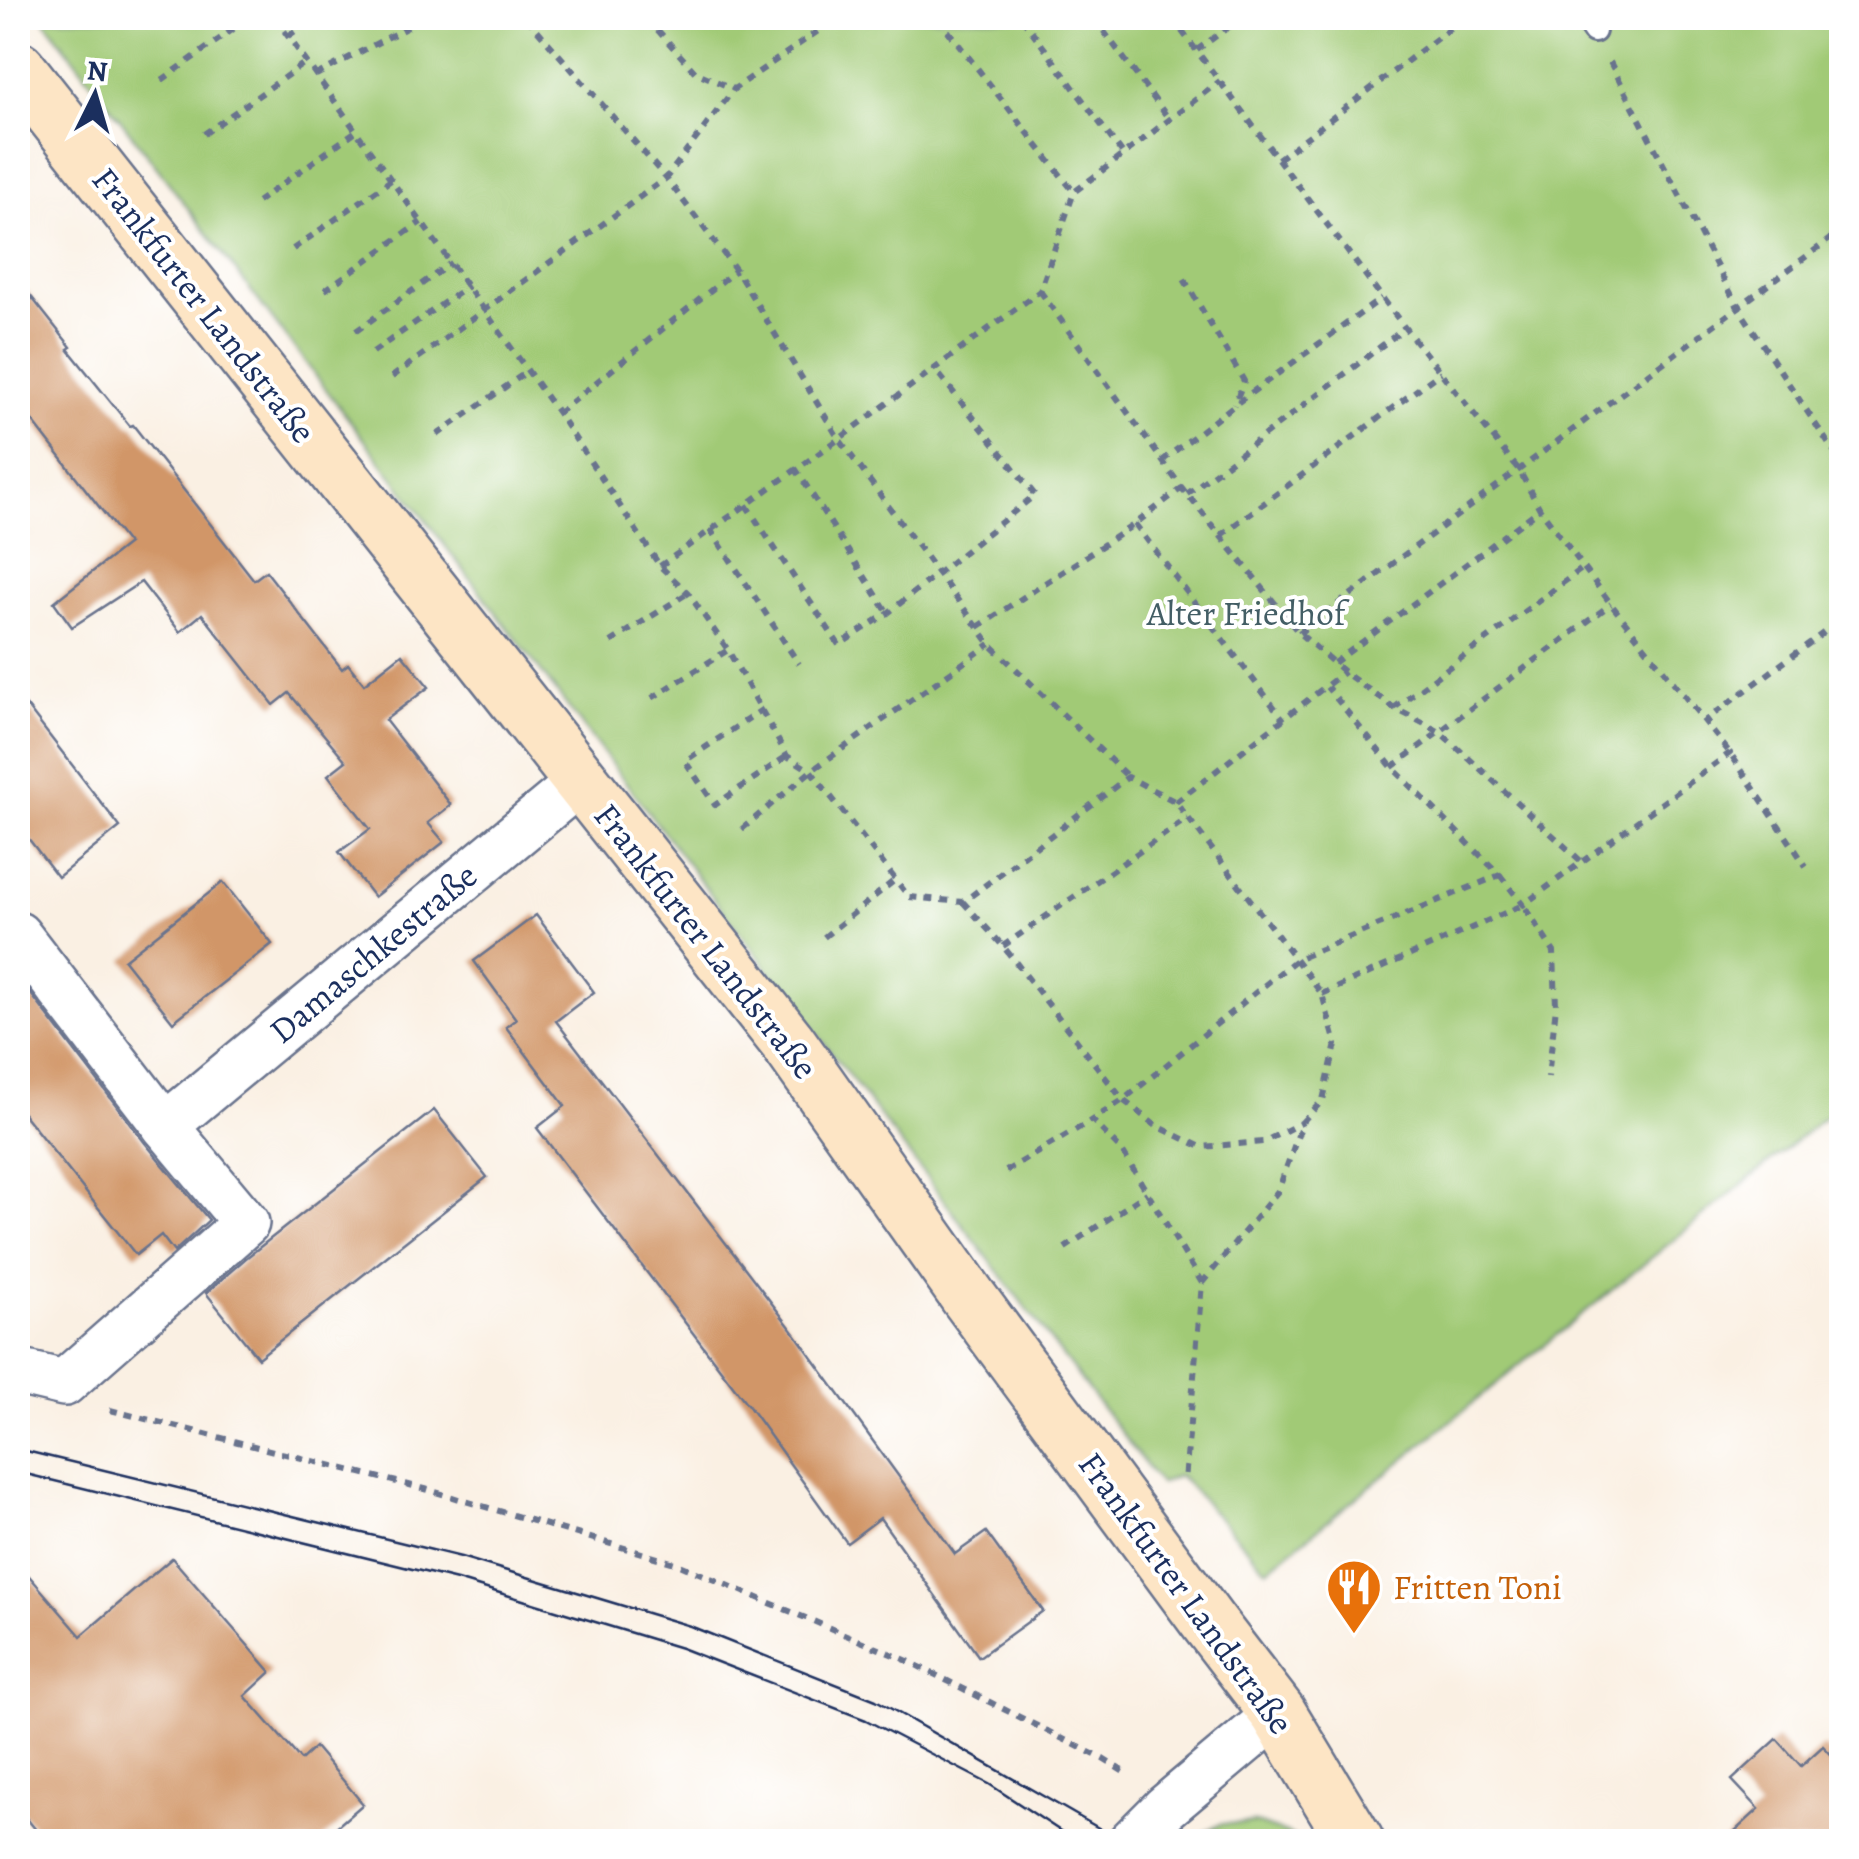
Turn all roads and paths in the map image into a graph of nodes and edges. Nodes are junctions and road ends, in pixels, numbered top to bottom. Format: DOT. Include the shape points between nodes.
graph roads {
  1 [pos="126,18"];
  2 [pos="250,18"];
  3 [pos="274,18"];
  4 [pos="314,18"];
  5 [pos="425,18"];
  6 [pos="527,18"];
  7 [pos="647,18"];
  8 [pos="836,18"];
  9 [pos="938,18"];
  10 [pos="1022,18"];
  11 [pos="1094,18"];
  12 [pos="1172,18"];
  13 [pos="1241,18"];
  14 [pos="1464,18"];
  15 [pos="118,23"];
  16 [pos="1589,24"];
  17 [pos="288,36"];
  18 [pos="1197,50"];
  19 [pos="306,62"];
  20 [pos="18,69"];
  21 [pos="316,75"];
  22 [pos="162,80"];
  23 [pos="1220,81"];
  24 [pos="734,89"];
  25 [pos="1169,120"];
  26 [pos="356,131"];
  27 [pos="204,134"];
  28 [pos="1122,154"];
  29 [pos="1278,158"];
  30 [pos="666,178"];
  31 [pos="391,180"];
  32 [pos="1074,192"];
  33 [pos="257,202"];
  34 [pos="421,222"];
  35 [pos="1842,230"];
  36 [pos="294,250"];
  37 [pos="451,263"];
  38 [pos="736,270"];
  39 [pos="1184,279"];
  40 [pos="468,286"];
  41 [pos="324,290"];
  42 [pos="1040,291"];
  43 [pos="1382,298"];
  44 [pos="1738,307"];
  45 [pos="485,311"];
  46 [pos="1405,328"];
  47 [pos="356,331"];
  48 [pos="374,352"];
  49 [pos="934,368"];
  50 [pos="528,371"];
  51 [pos="1440,372"];
  52 [pos="392,376"];
  53 [pos="1233,406"];
  54 [pos="558,413"];
  55 [pos="437,434"];
  56 [pos="839,439"];
  57 [pos="1162,462"];
  58 [pos="1842,464"];
  59 [pos="795,468"];
  60 [pos="1519,470"];
  61 [pos="1184,491"];
  62 [pos="746,505"];
  63 [pos="1540,509"];
  64 [pos="1134,524"];
  65 [pos="710,529"];
  66 [pos="1222,536"];
  67 [pos="660,566"];
  68 [pos="1584,568"];
  69 [pos="938,572"];
  70 [pos="688,592"];
  71 [pos="1611,604"];
  72 [pos="888,613"];
  73 [pos="1842,619"];
  74 [pos="978,628"];
  75 [pos="1299,633"];
  76 [pos="611,642"];
  77 [pos="990,644"];
  78 [pos="728,650"];
  79 [pos="1334,663"];
  80 [pos="800,664"];
  81 [pos="1344,672"];
  82 [pos="1327,687"];
  83 [pos="652,698"];
  84 [pos="1394,708"];
  85 [pos="763,709"];
  86 [pos="1284,720"];
  87 [pos="1440,732"];
  88 [pos="1730,752"];
  89 [pos="788,756"];
  90 [pos="1392,766"];
  91 [pos="811,771"];
  92 [pos="1128,778"];
  93 [pos="582,780"];
  94 [pos="1176,802"];
  95 [pos="1188,818"];
  96 [pos="742,829"];
  97 [pos="1582,862"];
  98 [pos="1806,866"];
  99 [pos="1500,874"];
  100 [pos="895,880"];
  101 [pos="963,902"];
  102 [pos="1523,905"];
  103 [pos="18,935"];
  104 [pos="824,936"];
  105 [pos="1003,946"];
  106 [pos="1298,959"];
  107 [pos="1322,994"];
  108 [pos="1548,1077"];
  109 [pos="1124,1100"];
  110 [pos="1092,1120"];
  111 [pos="1303,1122"];
  112 [pos="165,1126"];
  113 [pos="1006,1171"];
  114 [pos="1147,1193"];
  115 [pos="1065,1248"];
  116 [pos="1202,1284"];
  117 [pos="18,1372"];
  118 [pos="64,1383"];
  119 [pos="1185,1481"];
  120 [pos="1278,1713"];
  121 [pos="1130,1776"];
  122 [pos="1131,1842"];
  123 [pos="1356,1842"];
  1 -- 15 [label="path"];
  2 -- 22 [label="path"];
  3 -- 17 [label="path"];
  4 -- 17 [label="path"];
  5 -- 21 [label="path"];
  6 -- 30 [label="path"];
  7 -- 24 [label="path" via="695,72"];
  8 -- 24 [label="path"];
  9 -- 32 [label="path"];
  10 -- 28 [label="path"];
  11 -- 25 [label="path"];
  12 -- 18 [label="path"];
  13 -- 18 [label="path"];
  14 -- 29 [label="path"];
  16 -- 44 [label="path"];
  17 -- 19 [label="path"];
  18 -- 23 [label="path"];
  19 -- 21 [label="path"];
  19 -- 27 [label="path"];
  20 -- 93 [label="main road, Frankfurter Landstraße"];
  21 -- 26 [label="path"];
  23 -- 25 [label="path"];
  23 -- 29 [label="path"];
  24 -- 30 [label="path"];
  25 -- 28 [label="path"];
  26 -- 31 [label="path"];
  26 -- 33 [label="path"];
  28 -- 32 [label="path"];
  29 -- 43 [label="path"];
  30 -- 38 [label="path"];
  30 -- 45 [label="path"];
  31 -- 34 [label="path"];
  31 -- 36 [label="path"];
  32 -- 42 [label="path"];
  34 -- 37 [label="path"];
  34 -- 41 [label="path"];
  35 -- 44 [label="path"];
  37 -- 40 [label="path"];
  37 -- 47 [label="path"];
  38 -- 54 [label="path"];
  38 -- 56 [label="path"];
  39 -- 53 [label="path" via="1244,380"];
  40 -- 45 [label="path"];
  40 -- 48 [label="path"];
  42 -- 49 [label="path"];
  42 -- 57 [label="path"];
  43 -- 46 [label="path"];
  43 -- 53 [label="path"];
  44 -- 58 [label="path"];
  44 -- 60 [label="path"];
  45 -- 50 [label="path"];
  45 -- 52 [label="path"];
  46 -- 51 [label="path"];
  46 -- 61 [label="path"];
  49 -- 56 [label="path"];
  49 -- 69 [label="path" via="1035,495"];
  50 -- 54 [label="path"];
  50 -- 55 [label="path"];
  51 -- 60 [label="path"];
  51 -- 66 [label="path"];
  53 -- 57 [label="path"];
  54 -- 67 [label="path"];
  56 -- 59 [label="path"];
  56 -- 69 [label="path"];
  57 -- 61 [label="path"];
  59 -- 62 [label="path"];
  59 -- 72 [label="path"];
  60 -- 63 [label="path"];
  60 -- 75 [label="path"];
  61 -- 64 [label="path"];
  61 -- 66 [label="path"];
  62 -- 65 [label="path"];
  62 -- 72 [label="path" via="839,645"];
  63 -- 68 [label="path"];
  63 -- 79 [label="path"];
  64 -- 74 [label="path"];
  64 -- 86 [label="path"];
  65 -- 67 [label="path"];
  65 -- 80 [label="path"];
  66 -- 75 [label="path"];
  67 -- 70 [label="path"];
  68 -- 71 [label="path"];
  68 -- 84 [label="path"];
  69 -- 72 [label="path"];
  69 -- 74 [label="path"];
  70 -- 76 [label="path"];
  70 -- 78 [label="path"];
  71 -- 87 [label="path"];
  71 -- 88 [label="path"];
  73 -- 88 [label="path" via="1706,720"];
  74 -- 77 [label="path"];
  75 -- 79 [label="path"];
  77 -- 91 [label="path"];
  77 -- 92 [label="path"];
  78 -- 83 [label="path"];
  78 -- 85 [label="path"];
  79 -- 81 [label="path"];
  81 -- 82 [label="path"];
  81 -- 84 [label="path"];
  82 -- 86 [label="path"];
  82 -- 90 [label="path"];
  84 -- 87 [label="path"];
  85 -- 89 [label="path"];
  85 -- 89 [label="path" via="685,762 716,805"];
  86 -- 94 [label="path"];
  87 -- 90 [label="path"];
  87 -- 97 [label="path"];
  88 -- 97 [label="path"];
  88 -- 98 [label="path"];
  89 -- 91 [label="path"];
  90 -- 99 [label="path"];
  91 -- 96 [label="path"];
  91 -- 100 [label="path"];
  92 -- 94 [label="path"];
  92 -- 101 [label="path"];
  93 -- 112 [label="street, Damaschkestraße"];
  93 -- 120 [label="main road, Frankfurter Landstraße" via="787,1042"];
  94 -- 95 [label="path"];
  95 -- 105 [label="path"];
  95 -- 106 [label="path"];
  97 -- 102 [label="path"];
  99 -- 102 [label="path"];
  99 -- 106 [label="path"];
  100 -- 101 [label="path" via="910,897"];
  100 -- 104 [label="path"];
  101 -- 105 [label="path"];
  102 -- 107 [label="path"];
  102 -- 108 [label="path" via="1554,952"];
  103 -- 112 [label="street"];
  105 -- 109 [label="path"];
  106 -- 107 [label="path"];
  106 -- 109 [label="path"];
  107 -- 111 [label="path" via="1336,1044 1323,1100"];
  109 -- 110 [label="path"];
  109 -- 111 [label="path" via="1201,1148 1263,1142"];
  110 -- 113 [label="path"];
  110 -- 114 [label="path" via="1122,1151"];
  111 -- 116 [label="path" via="1278,1191"];
  112 -- 118 [label="street" via="246,1224"];
  114 -- 115 [label="path"];
  114 -- 116 [label="path"];
  116 -- 119 [label="path"];
  117 -- 118 [label="street"];
  118 -- 121 [label="path" via="76,1401 425,1489 676,1564 908,1662"];
  120 -- 122 [label="street"];
  120 -- 123 [label="main road, Frankfurter Landstraße"];
}
